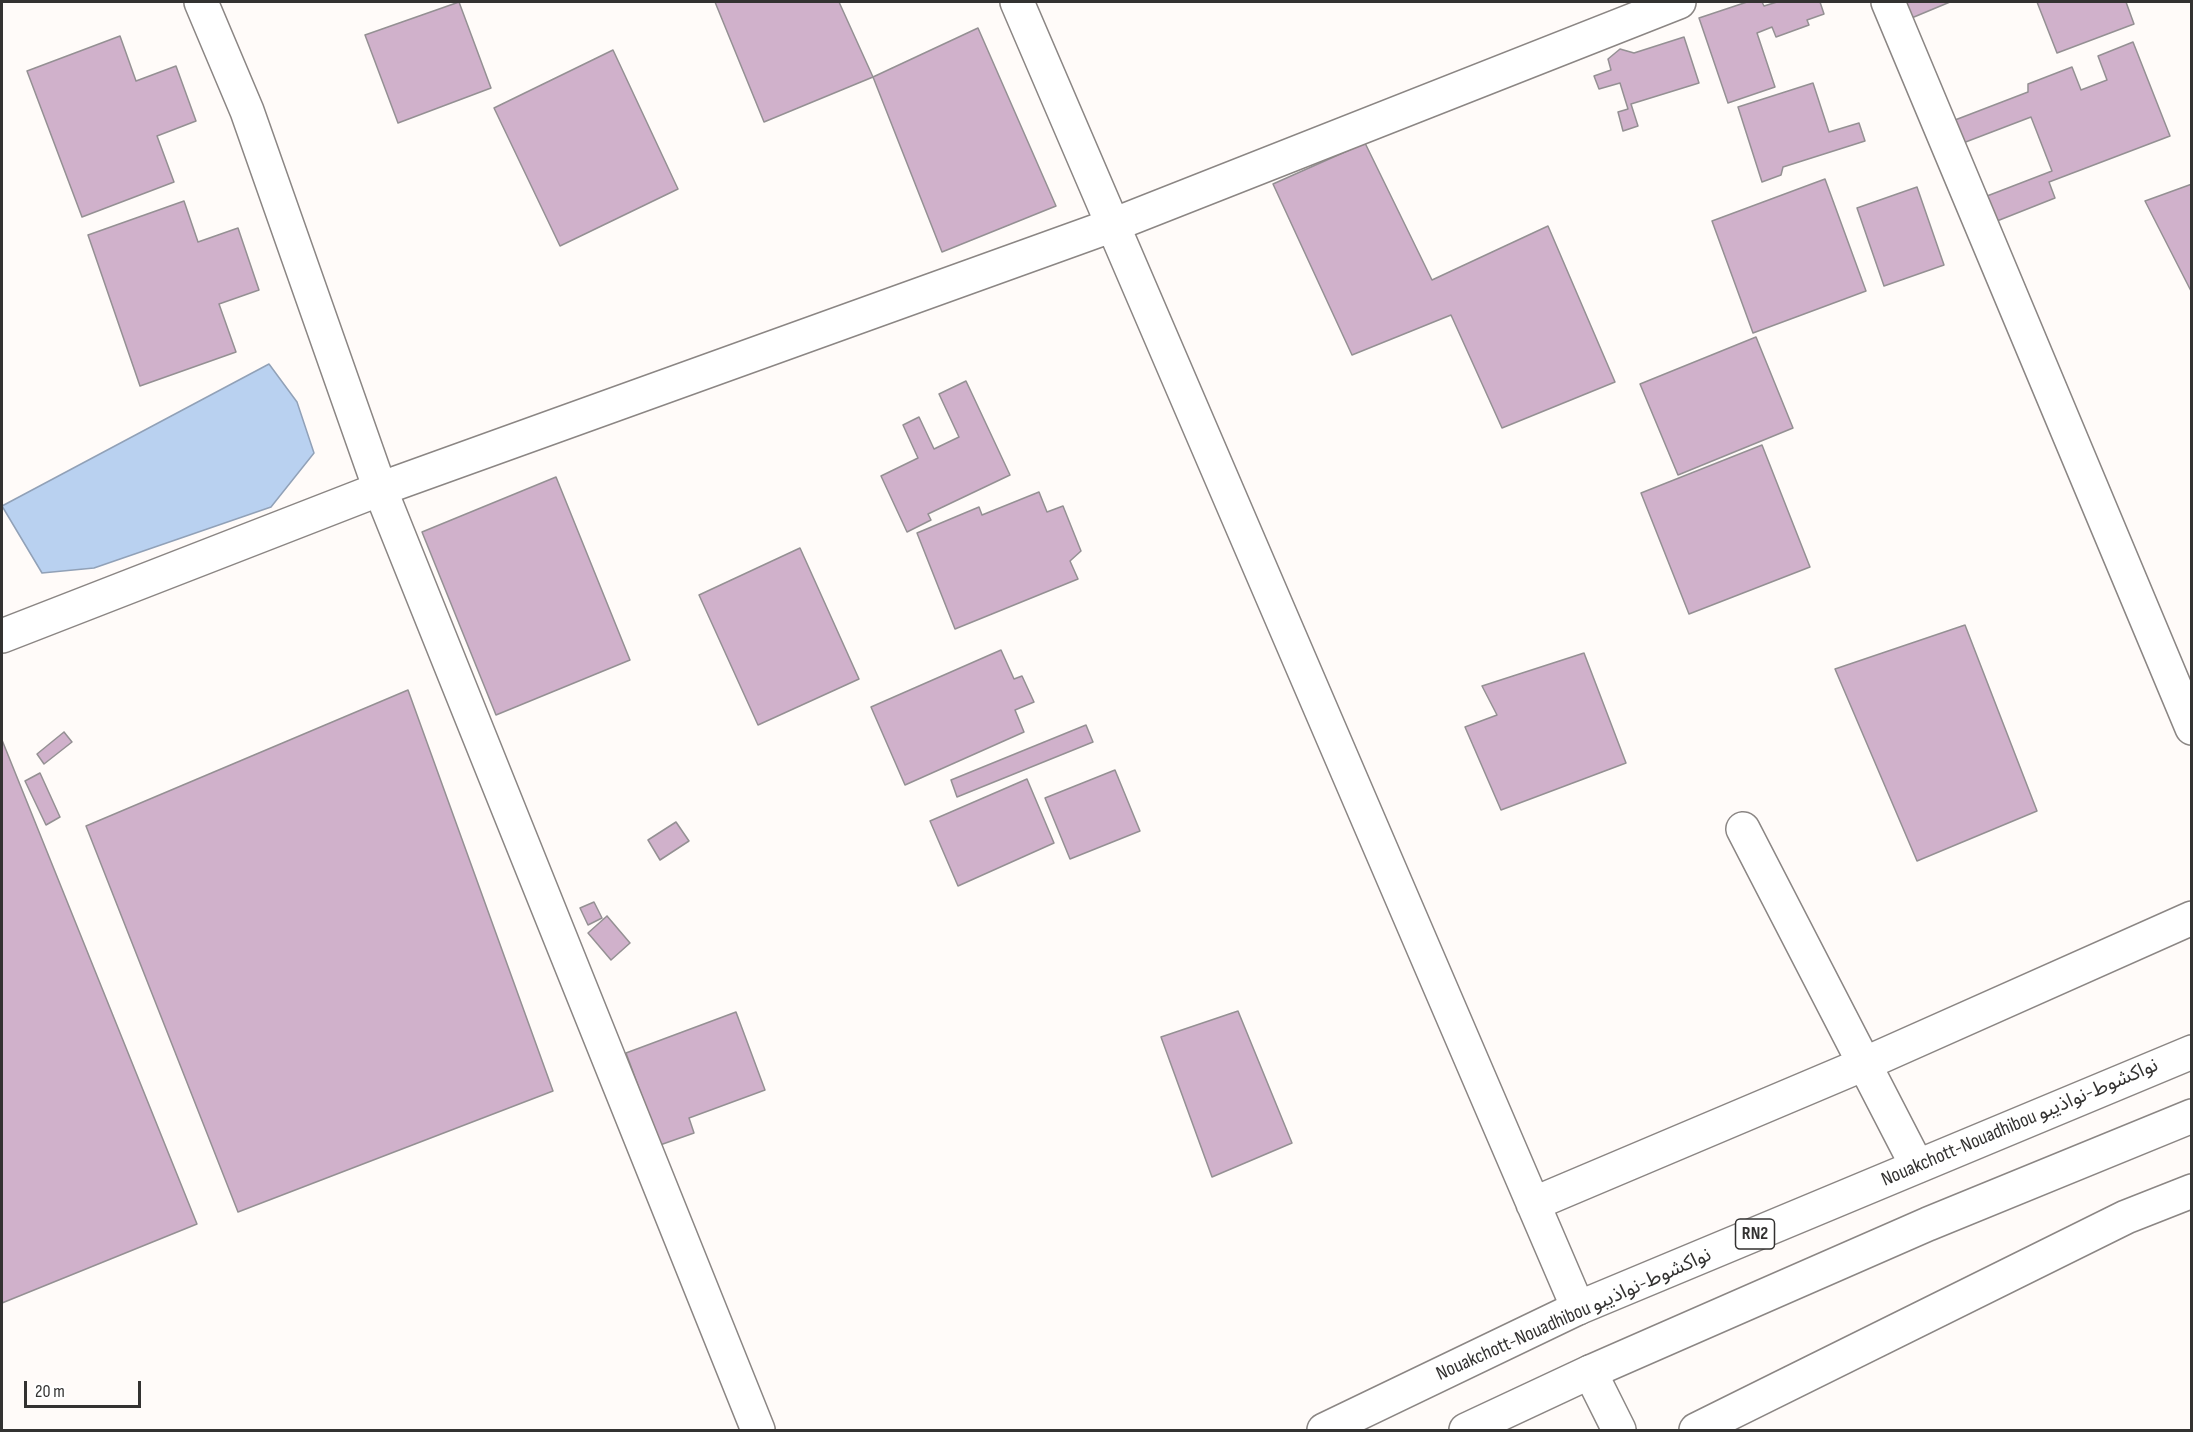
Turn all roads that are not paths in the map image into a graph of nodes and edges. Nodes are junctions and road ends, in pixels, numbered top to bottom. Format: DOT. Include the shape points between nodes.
graph roads {
  1 [pos="201,2"];
  2 [pos="1017,2"];
  3 [pos="1679,2"];
  4 [pos="1888,2"];
  5 [pos="1113,225"];
  6 [pos="380,489"];
  7 [pos="2,636"];
  8 [pos="2192,728"];
  9 [pos="1743,829"];
  10 [pos="2192,918"];
  11 [pos="2192,1052"];
  12 [pos="1864,1064"];
  13 [pos="2192,1116"];
  14 [pos="1917,1166"];
  15 [pos="2192,1191"];
  16 [pos="1533,1204"];
  17 [pos="1578,1308"];
  18 [pos="1590,1372"];
  19 [pos="758,1431"];
  20 [pos="1324,1431"];
  21 [pos="1466,1431"];
  22 [pos="1619,1431"];
  23 [pos="1696,1431"];
  1 -- 6 [label="main road" via="247,111"];
  2 -- 5 [label="main road"];
  3 -- 5 [label="main road"];
  4 -- 8 [label="main road"];
  5 -- 6 [label="main road"];
  5 -- 16 [label="main road"];
  6 -- 7 [label="main road"];
  6 -- 19 [label="main road"];
  9 -- 12 [label="main road"];
  10 -- 12 [label="main road"];
  11 -- 14 [label="main road, Nouakchott-Nouadhibou نواكشوط-نواذيبو / RN2"];
  12 -- 14 [label="main road"];
  12 -- 16 [label="main road"];
  13 -- 18 [label="main road" via="1928,1224"];
  14 -- 17 [label="main road, Nouakchott-Nouadhibou نواكشوط-نواذيبو / RN2"];
  15 -- 23 [label="main road" via="2116,1222"];
  16 -- 17 [label="main road"];
  17 -- 20 [label="main road, Nouakchott-Nouadhibou نواكشوط-نواذيبو / RN2"];
  18 -- 21 [label="main road"];
  18 -- 22 [label="main road"];
}
